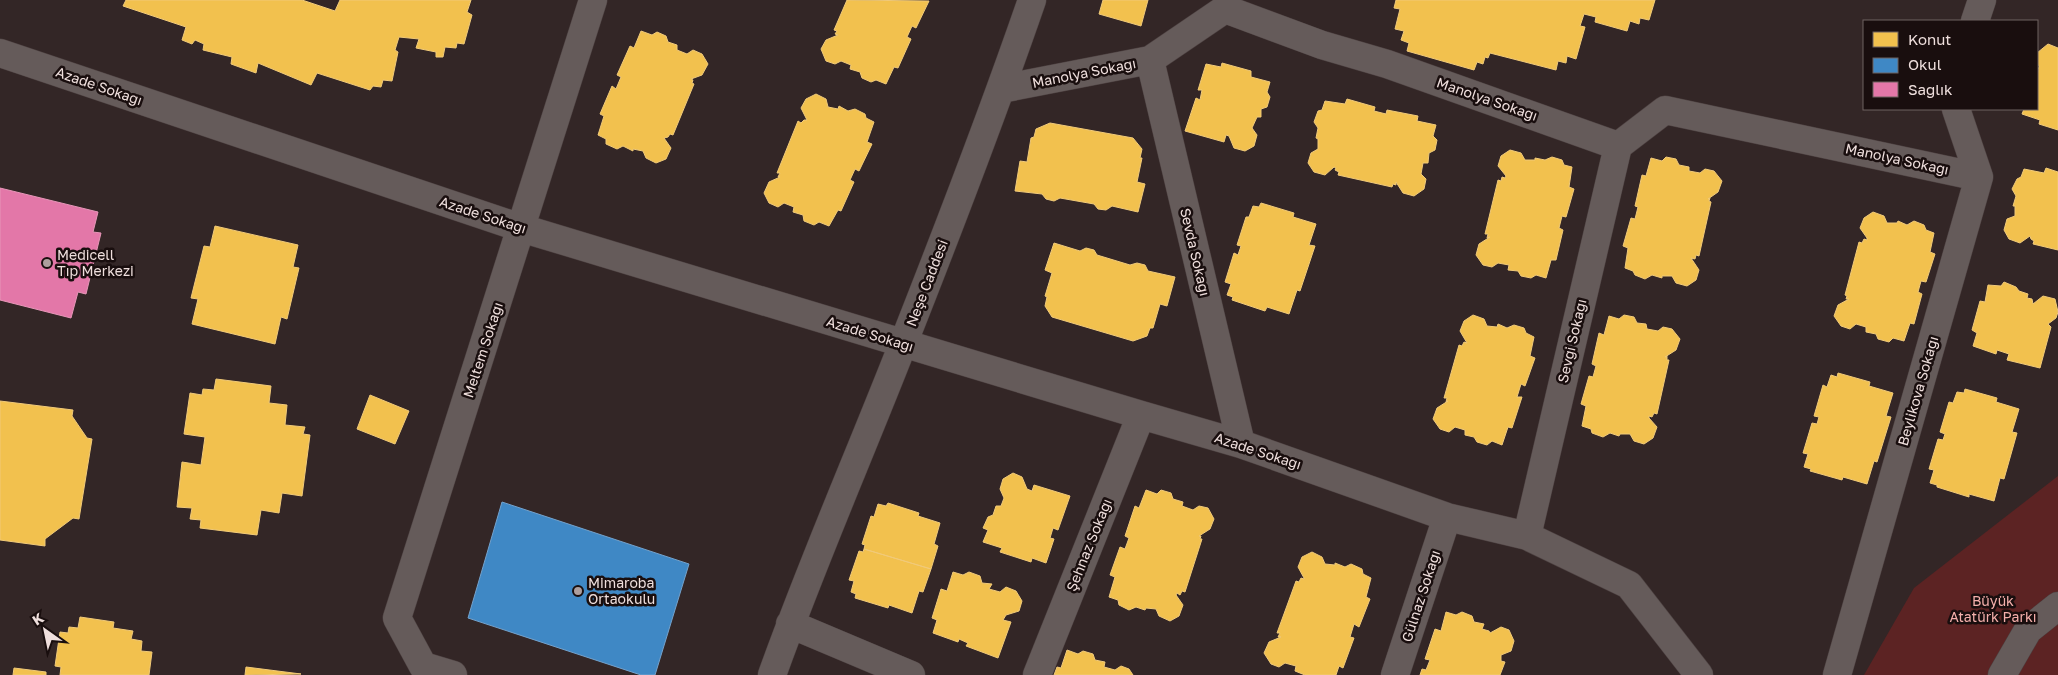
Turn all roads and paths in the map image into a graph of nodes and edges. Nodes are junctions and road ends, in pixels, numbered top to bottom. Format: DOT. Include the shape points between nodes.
graph roads {
  1 [pos="593,0"];
  2 [pos="1032,0"];
  3 [pos="1982,0"];
  4 [pos="1976,20"];
  5 [pos="0,53"];
  6 [pos="1150,60"];
  7 [pos="1001,89"];
  8 [pos="1956,110"];
  9 [pos="1618,146"];
  10 [pos="1979,177"];
  11 [pos="521,228"];
  12 [pos="903,344"];
  13 [pos="1141,415"];
  14 [pos="1241,444"];
  15 [pos="1447,518"];
  16 [pos="1527,536"];
  17 [pos="2058,606"];
  18 [pos="790,624"];
  19 [pos="453,675"];
  20 [pos="772,675"];
  21 [pos="911,675"];
  22 [pos="1037,675"];
  23 [pos="1395,675"];
  24 [pos="1699,675"];
  25 [pos="1837,675"];
  26 [pos="2002,675"];
  1 -- 11 [label="street, Meltem Sokağı"];
  2 -- 7 [label="street, Neşe Caddesi"];
  3 -- 4 [label="street"];
  5 -- 11 [label="street, Azade Sokağı"];
  6 -- 7 [label="street, Manolya Sokağı"];
  6 -- 9 [label="street, Manolya Sokağı" via="1225,9"];
  6 -- 14 [label="street, Sevda Sokağı"];
  7 -- 12 [label="street, Neşe Caddesi"];
  8 -- 10 [label="street"];
  9 -- 10 [label="street, Manolya Sokağı" via="1665,110"];
  9 -- 16 [label="street, Sevgi Sokağı"];
  10 -- 25 [label="street, Beylikova Sokağı"];
  11 -- 12 [label="street, Azade Sokağı"];
  11 -- 19 [label="street, Meltem Sokağı" via="397,618 423,666"];
  12 -- 13 [label="street, Azade Sokağı"];
  12 -- 18 [label="street, Neşe Caddesi"];
  13 -- 14 [label="street, Azade Sokağı"];
  13 -- 22 [label="street, Şehnaz Sokağı"];
  14 -- 15 [label="street, Azade Sokağı"];
  15 -- 16 [label="street, Azade Sokağı"];
  15 -- 23 [label="street, Gülnaz Sokağı"];
  16 -- 24 [label="street, Azade Sokağı" via="1629,585"];
  17 -- 26 [label="street" via="2028,630"];
  18 -- 20 [label="street, Neşe Caddesi"];
  18 -- 21 [label="street"];
}
